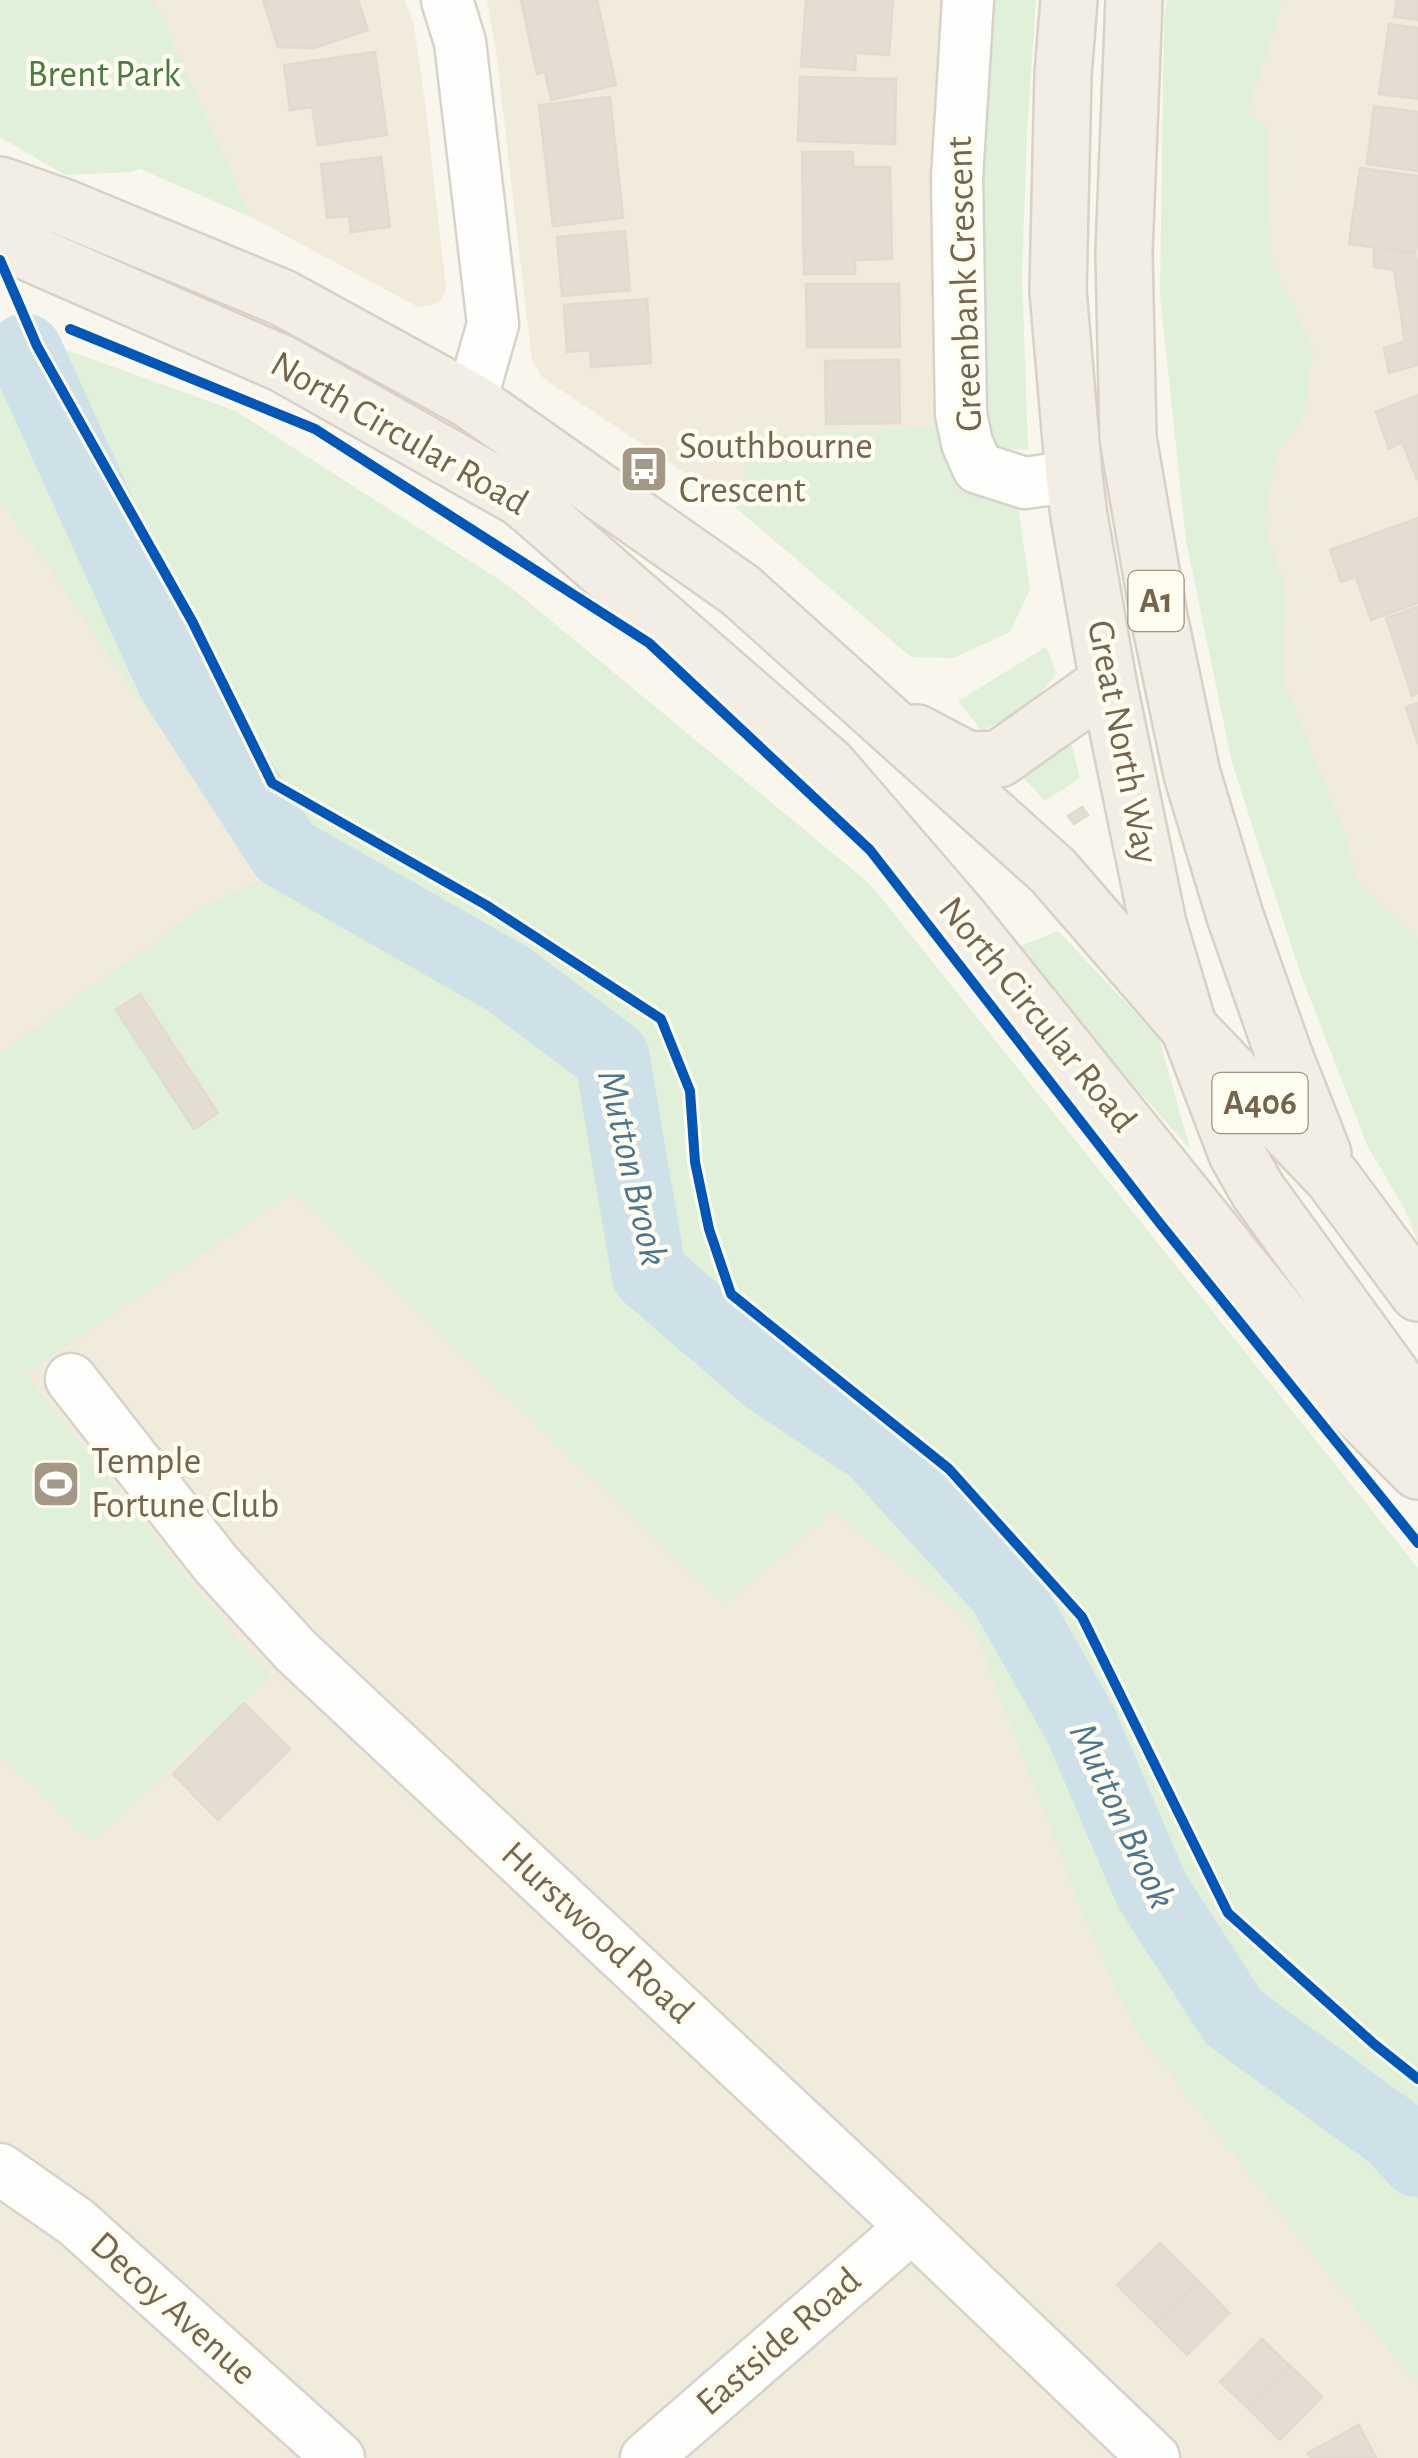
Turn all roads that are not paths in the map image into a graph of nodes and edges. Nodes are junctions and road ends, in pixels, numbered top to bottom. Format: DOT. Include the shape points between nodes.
graph roads {
  1 [pos="447,0"];
  2 [pos="968,0"];
  3 [pos="1069,0"];
  4 [pos="1134,0"];
  5 [pos="0,185"];
  6 [pos="0,240"];
  7 [pos="471,402"];
  8 [pos="1074,476"];
  9 [pos="1108,682"];
  10 [pos="866,705"];
  11 [pos="1189,1028"];
  12 [pos="1332,1177"];
  13 [pos="1418,1293"];
  14 [pos="71,1380"];
  15 [pos="1418,1416"];
  16 [pos="1418,1470"];
  17 [pos="0,2169"];
  18 [pos="912,2226"];
  19 [pos="339,2458"];
  20 [pos="646,2458"];
  21 [pos="1154,2458"];
  1 -- 7 [label="street" via="460,42 492,324"];
  2 -- 8 [label="street, Greenbank Crescent" via="957,178 967,443 978,468 1025,483"];
  3 -- 8 [label="highway, Great North Way / A1" via="1058,291"];
  4 -- 12 [label="highway, Great North Way / A1" via="1124,252 1131,456 1192,774 1235,916"];
  5 -- 7 [label="highway, North Circular Road / A406" via="283,298"];
  6 -- 16 [label="highway, North Circular Road" via="282,364 522,499 829,766 960,918 1352,1405"];
  7 -- 10 [label="highway, North Circular Road / A406" via="740,590"];
  8 -- 9 [label="highway, Great North Way / A1"];
  9 -- 10 [label="highway, A1" via="1000,759 968,760"];
  9 -- 11 [label="highway, Great North Way / A1" via="1158,924"];
  10 -- 11 [label="highway, North Circular Road / A406" via="1052,871"];
  11 -- 12 [label="highway, North Circular Road / A406"];
  11 -- 15 [label="highway, Great North Way / A1" via="1236,1154"];
  12 -- 13 [label="highway, North Circular Road / A406"];
  14 -- 18 [label="street, Hurstwood Road" via="216,1564 296,1651"];
  17 -- 19 [label="street, Decoy Avenue" via="76,2222"];
  18 -- 20 [label="street, Eastside Road"];
  18 -- 21 [label="street, Hurstwood Road"];
}
